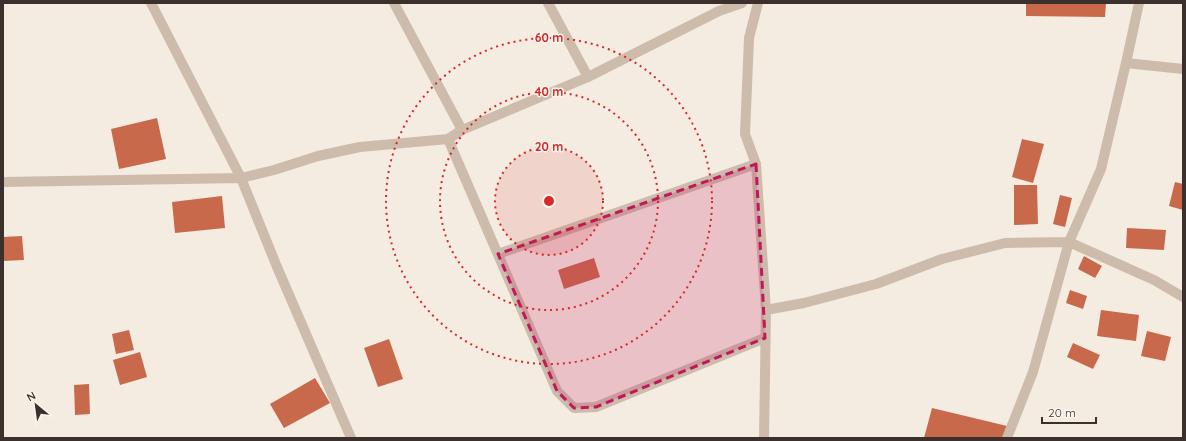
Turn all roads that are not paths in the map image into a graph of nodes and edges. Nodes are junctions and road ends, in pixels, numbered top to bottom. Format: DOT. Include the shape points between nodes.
graph roads {
  1 [pos="151,3"];
  2 [pos="394,3"];
  3 [pos="548,3"];
  4 [pos="742,3"];
  5 [pos="758,3"];
  6 [pos="1139,3"];
  7 [pos="717,7"];
  8 [pos="1126,63"];
  9 [pos="1183,70"];
  10 [pos="588,77"];
  11 [pos="462,130"];
  12 [pos="448,140"];
  13 [pos="756,164"];
  14 [pos="241,178"];
  15 [pos="3,182"];
  16 [pos="1068,242"];
  17 [pos="498,254"];
  18 [pos="1183,297"];
  19 [pos="766,310"];
  20 [pos="765,338"];
  21 [pos="351,438"];
  22 [pos="764,438"];
  23 [pos="1007,438"];
  1 -- 14 [label="street"];
  2 -- 11 [label="street"];
  3 -- 10 [label="street"];
  4 -- 7 [label="street"];
  5 -- 13 [label="street" via="749,38 745,134"];
  6 -- 8 [label="street"];
  7 -- 10 [label="street"];
  8 -- 9 [label="street"];
  8 -- 16 [label="street" via="1101,169"];
  10 -- 11 [label="street"];
  11 -- 12 [label="street"];
  12 -- 14 [label="street" via="360,147"];
  12 -- 17 [label="street"];
  13 -- 17 [label="street"];
  13 -- 19 [label="street"];
  14 -- 15 [label="street"];
  14 -- 21 [label="street"];
  16 -- 18 [label="street" via="1154,280"];
  16 -- 19 [label="street" via="1005,243 942,259 876,284"];
  16 -- 23 [label="street" via="1033,372"];
  17 -- 20 [label="street" via="558,391 574,408 596,407"];
  19 -- 20 [label="street"];
  20 -- 22 [label="street"];
}
